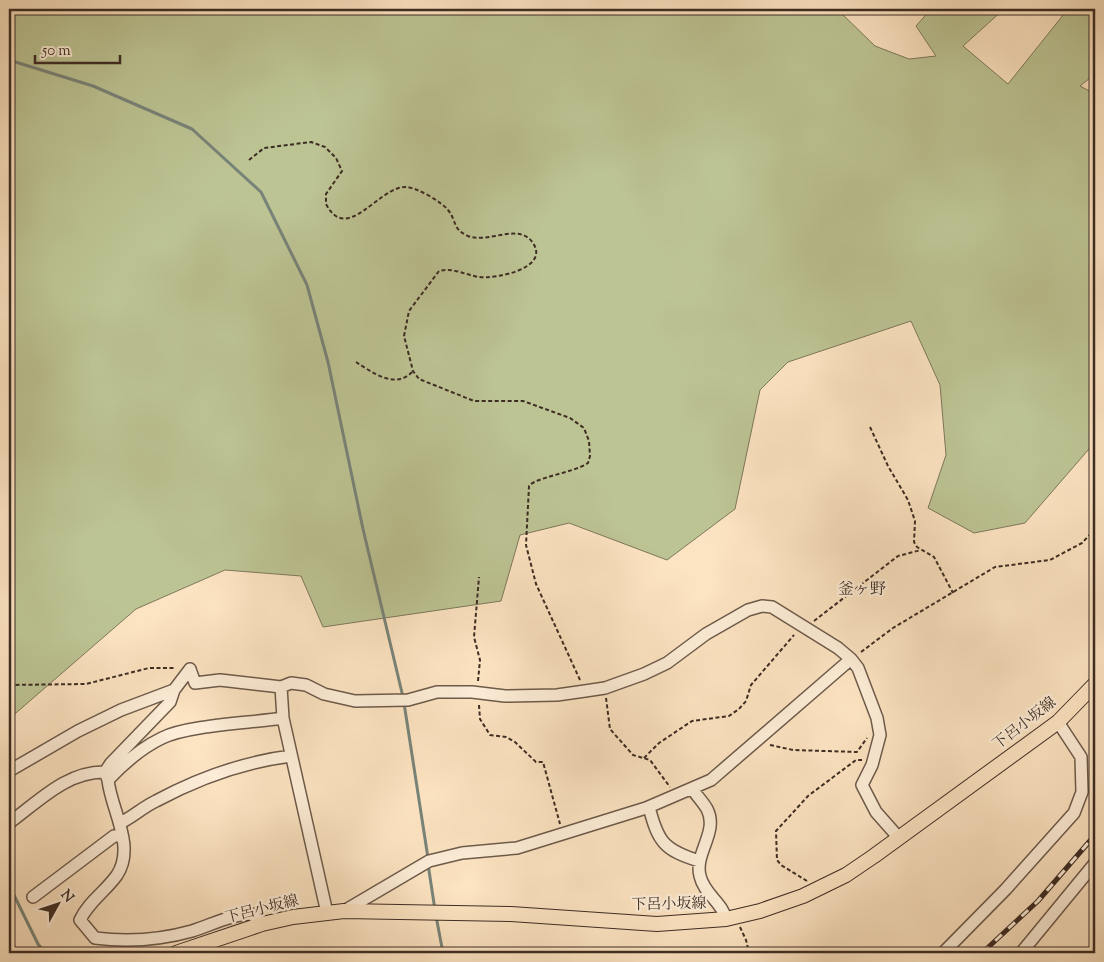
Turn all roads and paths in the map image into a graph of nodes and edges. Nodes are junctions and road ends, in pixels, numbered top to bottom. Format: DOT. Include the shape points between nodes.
graph roads {
  1 [pos="249,160"];
  2 [pos="356,362"];
  3 [pos="413,371"];
  4 [pos="870,427"];
  5 [pos="1095,529"];
  6 [pos="921,550"];
  7 [pos="479,577"];
  8 [pos="953,593"];
  9 [pos="805,627"];
  10 [pos="852,659"];
  11 [pos="190,669"];
  12 [pos="1095,684"];
  13 [pos="9,685"];
  14 [pos="280,687"];
  15 [pos="605,688"];
  16 [pos="174,690"];
  17 [pos="585,691"];
  18 [pos="477,692"];
  19 [pos="284,718"];
  20 [pos="1058,722"];
  21 [pos="878,723"];
  22 [pos="755,742"];
  23 [pos="291,756"];
  24 [pos="644,758"];
  25 [pos="872,765"];
  26 [pos="9,771"];
  27 [pos="107,776"];
  28 [pos="692,790"];
  29 [pos="680,795"];
  30 [pos="648,807"];
  31 [pos="9,823"];
  32 [pos="120,823"];
  33 [pos="563,833"];
  34 [pos="122,835"];
  35 [pos="899,838"];
  36 [pos="699,861"];
  37 [pos="1095,863"];
  38 [pos="814,891"];
  39 [pos="33,897"];
  40 [pos="344,911"];
  41 [pos="327,914"];
  42 [pos="732,918"];
  43 [pos="262,924"];
  44 [pos="176,953"];
  45 [pos="749,953"];
  46 [pos="942,953"];
  47 [pos="1022,953"];
  1 -- 3 [label="path" via="264,148 311,142 325,147 336,158 342,171 326,194 326,204 338,217 344,219 358,215 388,192 406,186 417,189 448,210 454,227 469,236 483,238 520,234 534,245 533,260 515,272 490,277 446,269 439,271 409,311 404,336"];
  2 -- 3 [label="path" via="385,379 400,381"];
  3 -- 17 [label="path" via="419,379 474,401 523,401 570,418 584,428 589,441 588,463 536,480 528,486 526,546 536,584"];
  4 -- 6 [label="path" via="908,500 915,521 914,542"];
  5 -- 8 [label="path" via="1082,543 1050,560 995,567"];
  6 -- 8 [label="path" via="934,557"];
  6 -- 9 [label="path" via="898,556"];
  7 -- 18 [label="path" via="474,637 480,660"];
  8 -- 10 [label="path" via="893,628"];
  9 -- 10 [label="street"];
  9 -- 15 [label="street" via="772,607 748,610 706,634 667,663"];
  9 -- 24 [label="path" via="773,658 766,671 751,685 746,701 738,709 729,716 692,721 659,742"];
  10 -- 21 [label="street" via="864,681"];
  10 -- 22 [label="street"];
  11 -- 13 [label="path" via="149,668 86,684"];
  11 -- 14 [label="street" via="194,683 220,680"];
  11 -- 16 [label="street"];
  12 -- 20 [label="main road, 下呂小坂線"];
  14 -- 18 [label="street" via="291,683 306,685 324,694 355,701 403,700 437,692"];
  14 -- 19 [label="street"];
  15 -- 17 [label="street"];
  15 -- 24 [label="path" via="610,729 632,755"];
  16 -- 26 [label="street" via="78,731"];
  16 -- 27 [label="street" via="170,702 111,763"];
  17 -- 18 [label="street" via="505,696"];
  18 -- 33 [label="path" via="480,720 490,735 506,737 536,762 543,762"];
  19 -- 23 [label="street"];
  19 -- 27 [label="street" via="164,737"];
  20 -- 35 [label="main road, 下呂小坂線"];
  20 -- 46 [label="street" via="1081,757 1082,792 1074,813 1006,889"];
  21 -- 22 [label="path" via="857,752 793,750"];
  21 -- 25 [label="street" via="880,735"];
  22 -- 28 [label="street" via="711,780"];
  23 -- 32 [label="street" via="257,760 184,786"];
  23 -- 41 [label="street"];
  24 -- 29 [label="path" via="650,760 666,785"];
  25 -- 35 [label="street" via="862,785 876,812"];
  25 -- 38 [label="path" via="856,760 808,796 776,831 781,866 804,878"];
  27 -- 31 [label="street" via="93,772 66,782"];
  27 -- 32 [label="street"];
  28 -- 29 [label="street"];
  28 -- 36 [label="street" via="707,809 711,824"];
  29 -- 30 [label="street"];
  30 -- 33 [label="street"];
  30 -- 36 [label="street" via="657,835 668,848"];
  32 -- 34 [label="street"];
  33 -- 40 [label="street" via="517,848 462,853 429,862"];
  34 -- 39 [label="street" via="114,836"];
  34 -- 43 [label="street" via="125,851 118,874 85,909 80,920 95,938 158,938 242,914 252,914"];
  35 -- 38 [label="main road, 下呂小坂線" via="846,875"];
  36 -- 42 [label="street" via="701,881"];
  37 -- 47 [label="street"];
  38 -- 42 [label="main road, 下呂小坂線"];
  40 -- 41 [label="main road, 下呂小坂線"];
  40 -- 42 [label="main road, 下呂小坂線" via="512,914 657,924"];
  41 -- 43 [label="main road, 下呂小坂線"];
  42 -- 45 [label="path"];
  43 -- 44 [label="main road, 下呂小坂線"];
}
